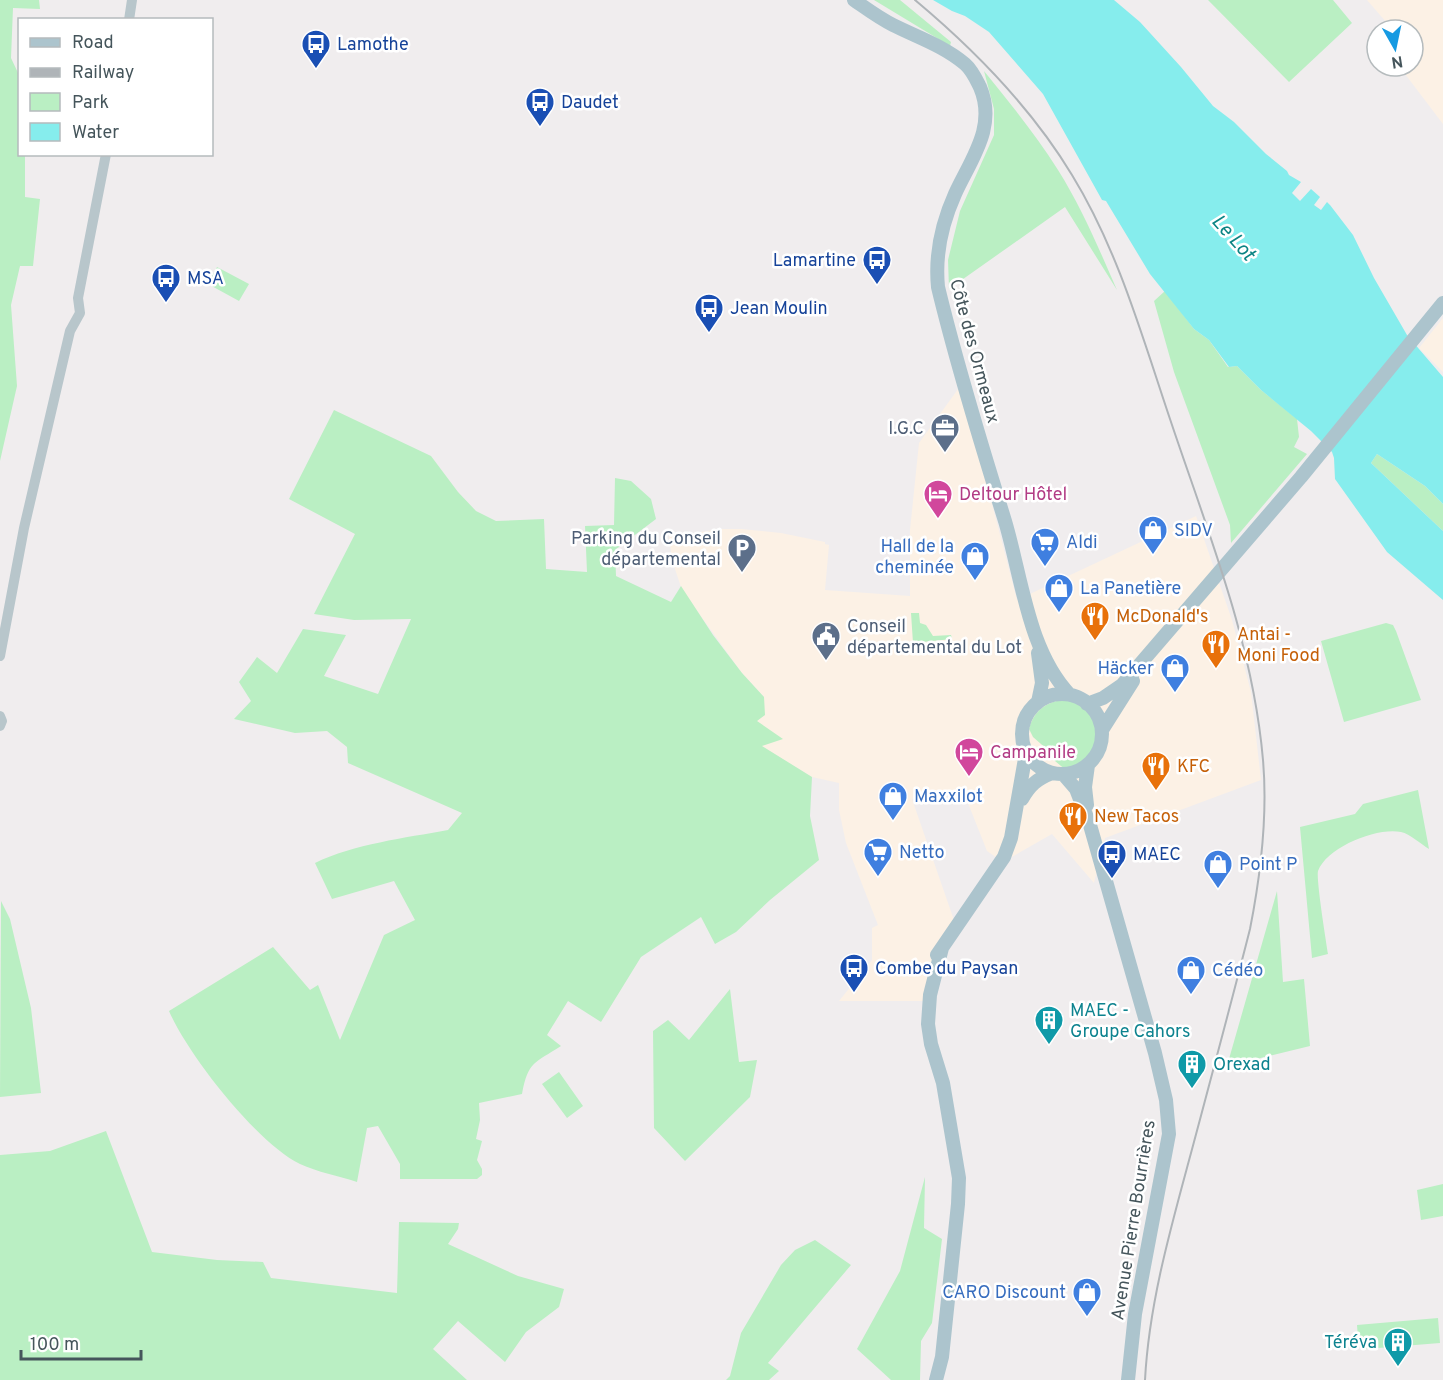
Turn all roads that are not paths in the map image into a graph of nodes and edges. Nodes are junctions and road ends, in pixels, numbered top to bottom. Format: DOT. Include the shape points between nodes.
graph roads {
  1 [pos="132,0"];
  2 [pos="854,0"];
  3 [pos="129,18"];
  4 [pos="106,156"];
  5 [pos="1443,303"];
  6 [pos="1037,638"];
  7 [pos="1160,641"];
  8 [pos="0,656"];
  9 [pos="1070,695"];
  10 [pos="1038,702"];
  11 [pos="1087,704"];
  12 [pos="0,716"];
  13 [pos="0,726"];
  14 [pos="1102,730"];
  15 [pos="1026,753"];
  16 [pos="1088,765"];
  17 [pos="1058,774"];
  18 [pos="1017,809"];
  19 [pos="1090,825"];
  20 [pos="936,1380"];
  21 [pos="1128,1380"];
  1 -- 3 [label="street"];
  2 -- 6 [label="main road, Côte des Ormeaux" via="966,65 983,94 985,127 978,152 948,213 936,271 945,316"];
  4 -- 8 [label="street" via="78,298 80,313 70,331 24,528"];
  5 -- 7 [label="main road"];
  6 -- 9 [label="main road, Côte des Ormeaux" via="1049,667"];
  6 -- 10 [label="main road, Côte des Ormeaux" via="1042,683"];
  7 -- 11 [label="main road" via="1113,692"];
  7 -- 14 [label="main road"];
  9 -- 10 [label="main road"];
  9 -- 11 [label="main road"];
  10 -- 15 [label="main road" via="1024,722"];
  11 -- 14 [label="main road"];
  12 -- 13 [label="street"];
  14 -- 16 [label="main road" via="1099,750"];
  15 -- 17 [label="main road" via="1042,769"];
  15 -- 18 [label="main road"];
  16 -- 17 [label="main road" via="1076,772"];
  16 -- 19 [label="main road, Avenue Pierre Bourrières" via="1085,787"];
  17 -- 18 [label="main road" via="1037,780"];
  17 -- 19 [label="main road, Avenue Pierre Bourrières" via="1076,789"];
  18 -- 20 [label="main road" via="1004,857 942,948 922,992 923,1048 947,1111 959,1178 942,1357"];
  19 -- 21 [label="main road, Avenue Pierre Bourrières" via="1168,1111 1169,1134 1135,1314"];
}
